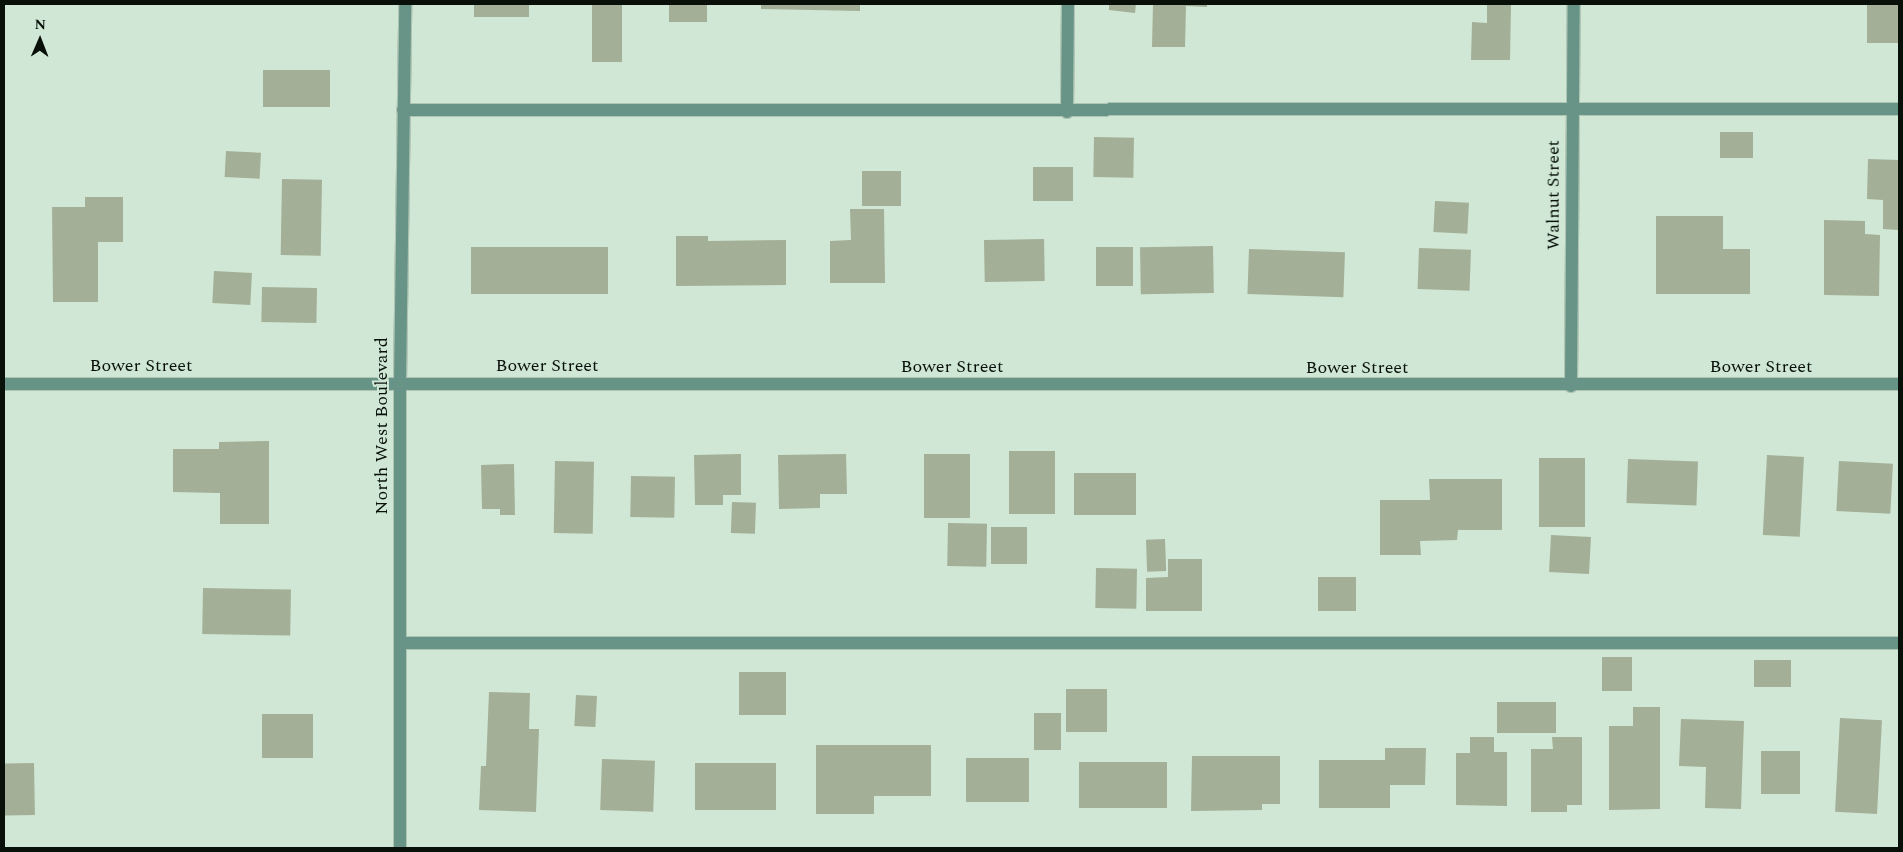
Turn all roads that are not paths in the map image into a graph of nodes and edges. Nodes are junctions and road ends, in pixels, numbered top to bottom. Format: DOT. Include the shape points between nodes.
graph roads {
  1 [pos="405,4"];
  2 [pos="1068,4"];
  3 [pos="1574,4"];
  4 [pos="1572,108"];
  5 [pos="1899,109"];
  6 [pos="403,110"];
  7 [pos="1066,112"];
  8 [pos="400,383"];
  9 [pos="4,384"];
  10 [pos="1899,384"];
  11 [pos="1571,386"];
  12 [pos="400,643"];
  13 [pos="1899,643"];
  14 [pos="400,848"];
  1 -- 6 [label="street, North West Boulevard"];
  2 -- 7 [label="street"];
  3 -- 4 [label="street, Walnut Street"];
  4 -- 5 [label="street"];
  4 -- 7 [label="street"];
  4 -- 11 [label="street, Walnut Street"];
  6 -- 7 [label="street"];
  6 -- 8 [label="street, North West Boulevard"];
  8 -- 9 [label="street, Bower Street"];
  8 -- 11 [label="street, Bower Street"];
  8 -- 12 [label="street, North West Boulevard"];
  10 -- 11 [label="street, Bower Street"];
  12 -- 13 [label="street"];
  12 -- 14 [label="street, North West Boulevard"];
}
